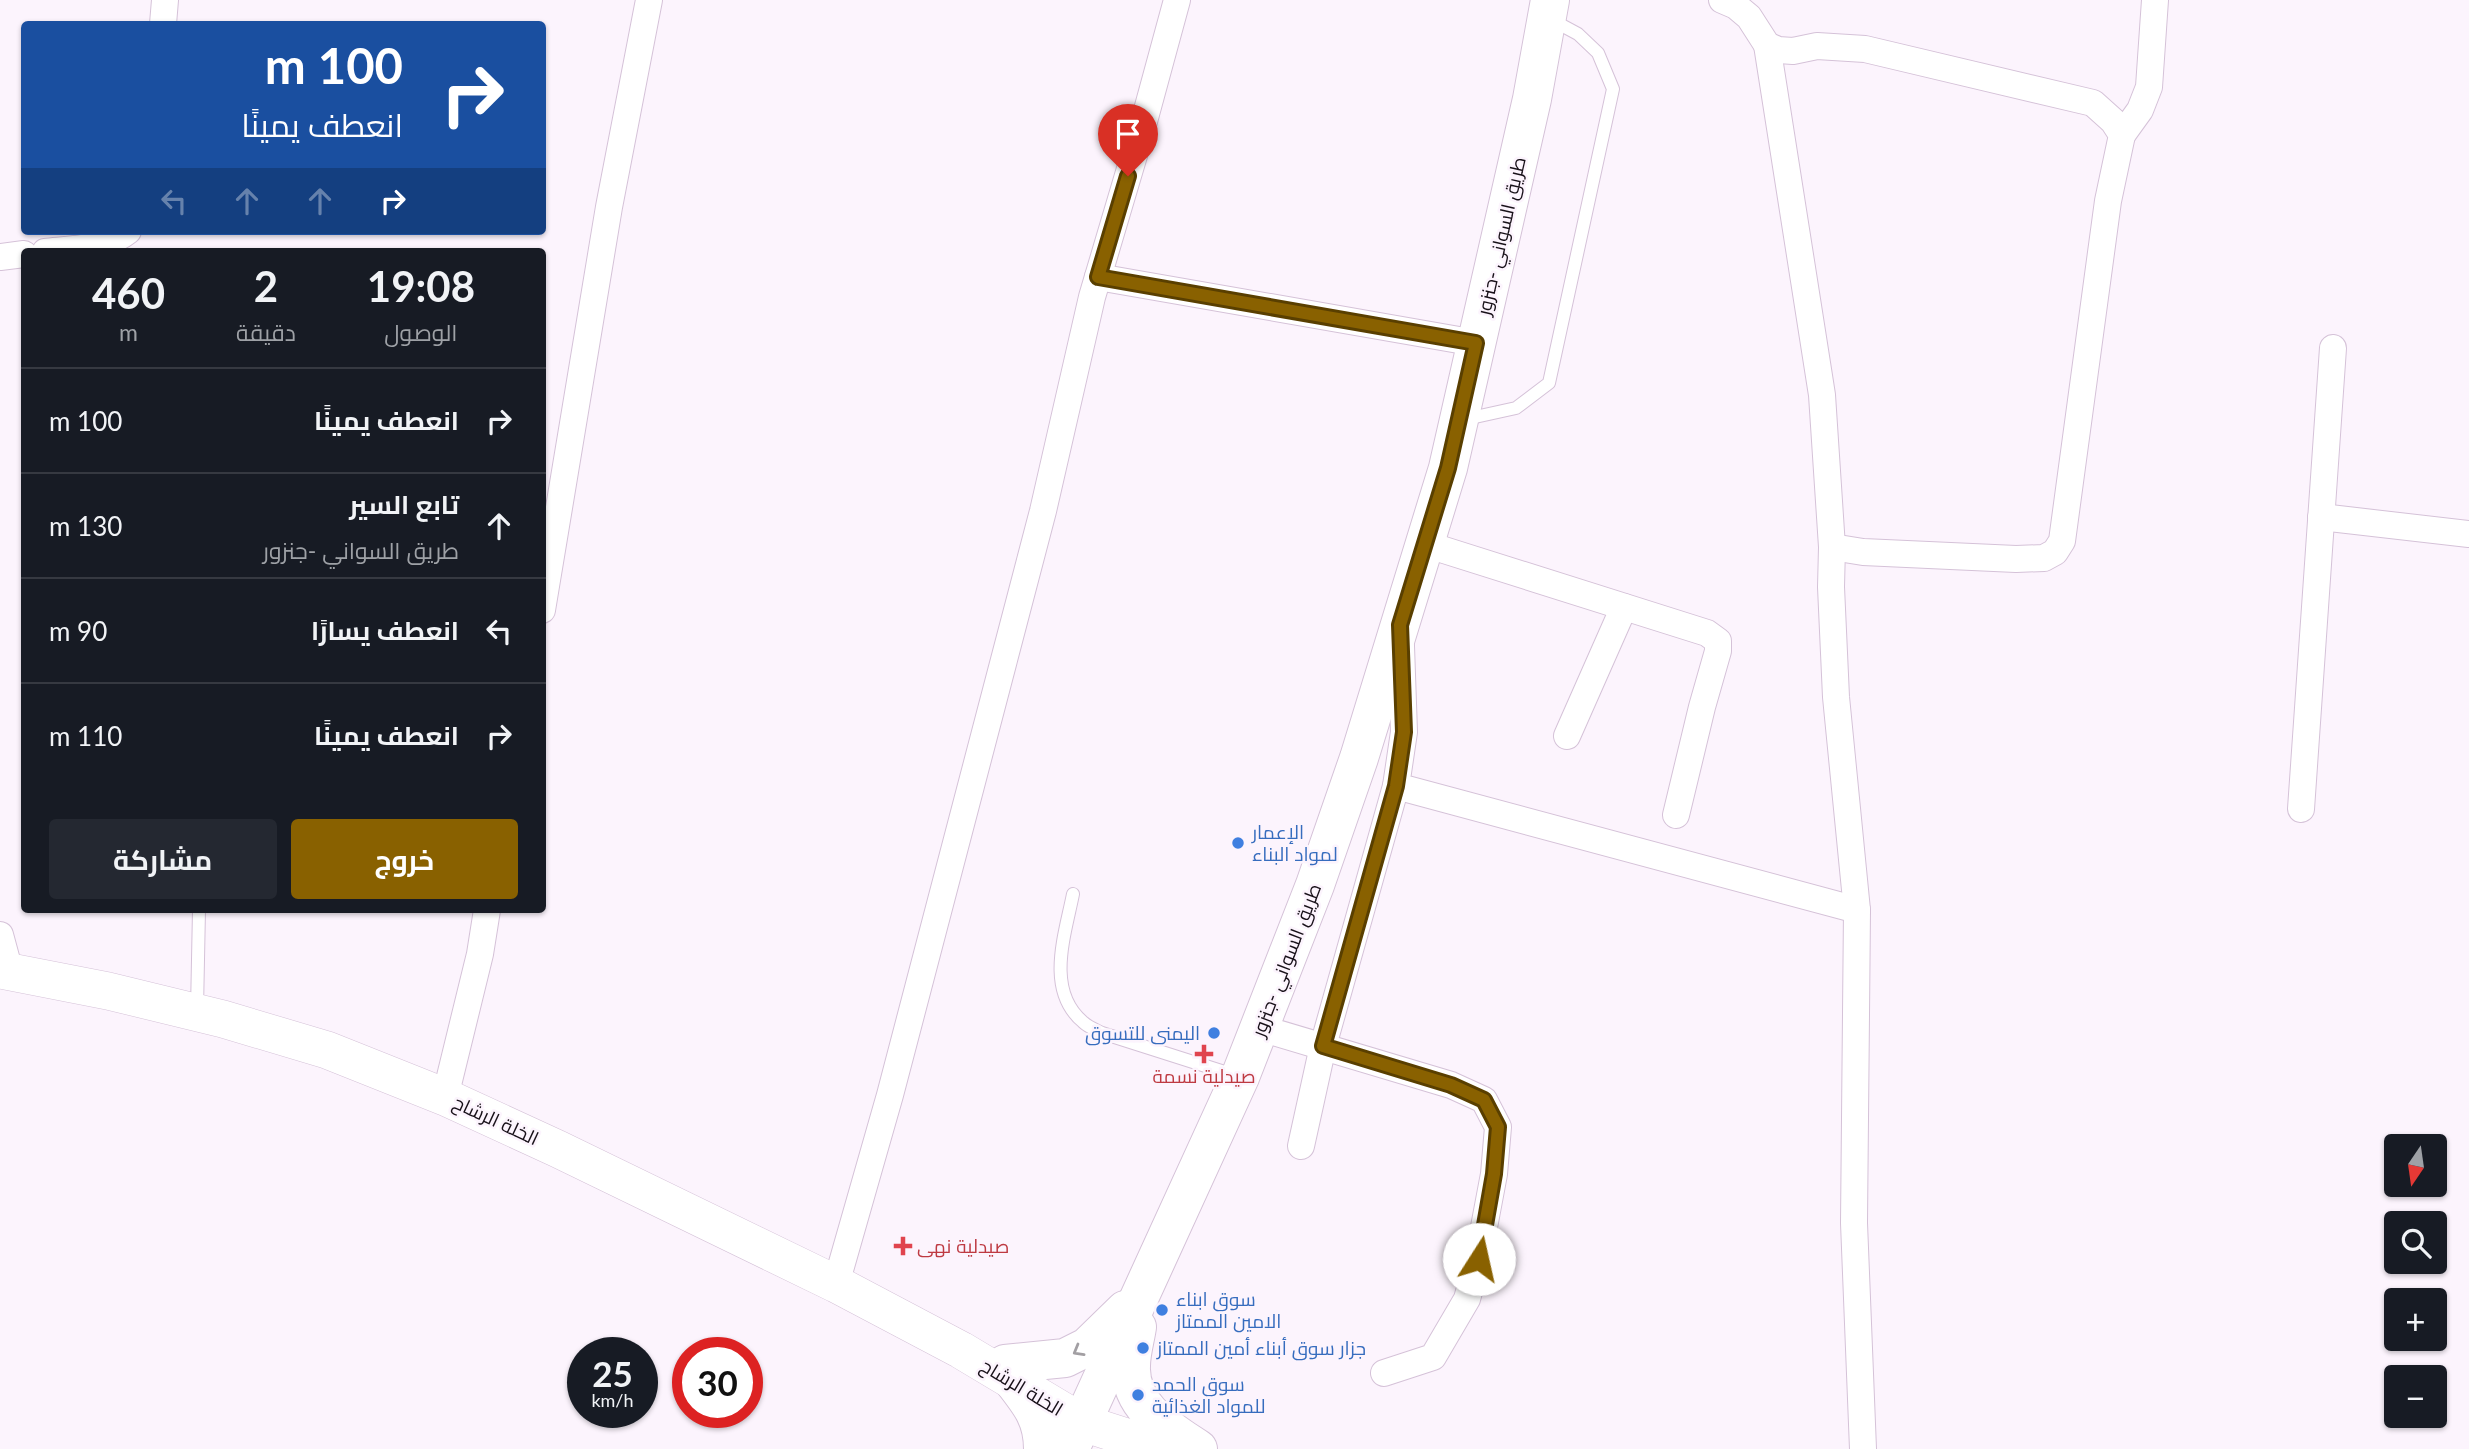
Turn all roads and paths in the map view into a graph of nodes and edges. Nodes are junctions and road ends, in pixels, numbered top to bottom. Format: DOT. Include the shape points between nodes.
graph roads {
  1 [pos="165,0"];
  2 [pos="649,0"];
  3 [pos="1177,0"];
  4 [pos="1722,0"];
  5 [pos="2155,0"];
  6 [pos="1548,9"];
  7 [pos="163,21"];
  8 [pos="1766,45"];
  9 [pos="2122,135"];
  10 [pos="123,235"];
  11 [pos="81,248"];
  12 [pos="21,254"];
  13 [pos="0,257"];
  14 [pos="1098,277"];
  15 [pos="1476,343"];
  16 [pos="2333,348"];
  17 [pos="1459,420"];
  18 [pos="2322,517"];
  19 [pos="2469,534"];
  20 [pos="1425,544"];
  21 [pos="1832,547"];
  22 [pos="546,586"];
  23 [pos="1624,607"];
  24 [pos="1400,625"];
  25 [pos="1567,736"];
  26 [pos="1396,786"];
  27 [pos="2301,808"];
  28 [pos="1676,815"];
  29 [pos="1073,894"];
  30 [pos="1857,910"];
  31 [pos="199,913"];
  32 [pos="487,913"];
  33 [pos="0,935"];
  34 [pos="5,971"];
  35 [pos="197,1013"];
  36 [pos="1260,1028"];
  37 [pos="1323,1046"];
  38 [pos="1240,1077"];
  39 [pos="445,1097"];
  40 [pos="1301,1146"];
  41 [pos="836,1284"];
  42 [pos="1144,1286"];
  43 [pos="1009,1373"];
  44 [pos="1384,1373"];
  45 [pos="1082,1423"];
  46 [pos="1043,1449"];
  47 [pos="1164,1449"];
  48 [pos="1197,1449"];
  49 [pos="1863,1449"];
  1 -- 7 [label="street"];
  2 -- 22 [label="street"];
  3 -- 14 [label="street"];
  4 -- 8 [label="street" via="1749,17"];
  5 -- 9 [label="street" via="2149,87"];
  6 -- 15 [label="main road, طريق السواني -جنزور"];
  6 -- 17 [label="lane" via="1598,53 1613,89 1549,383 1516,408"];
  8 -- 9 [label="street" via="1793,51 1816,46 1865,49 2093,103"];
  8 -- 21 [label="street" via="1822,395"];
  9 -- 21 [label="street" via="2108,201 2062,541 2055,552 2044,558 2016,559"];
  10 -- 11 [label="street"];
  12 -- 13 [label="street"];
  14 -- 15 [label="street"];
  14 -- 41 [label="street" via="1043,511"];
  15 -- 17 [label="main road, طريق السواني -جنزور"];
  16 -- 18 [label="street"];
  17 -- 20 [label="main road, طريق السواني -جنزور"];
  18 -- 19 [label="street"];
  18 -- 27 [label="street"];
  20 -- 23 [label="street"];
  20 -- 24 [label="main road, طريق السواني -جنزور"];
  21 -- 30 [label="street" via="1836,697"];
  23 -- 25 [label="street"];
  23 -- 28 [label="street" via="1707,633 1718,641"];
  24 -- 26 [label="street" via="1404,732"];
  24 -- 36 [label="main road, طريق السواني -جنزور" via="1315,885"];
  26 -- 30 [label="street"];
  26 -- 37 [label="street"];
  29 -- 38 [label="lane" via="1059,971 1065,999 1082,1022 1101,1033"];
  30 -- 49 [label="street" via="1854,1223"];
  31 -- 35 [label="lane"];
  32 -- 39 [label="street"];
  33 -- 34 [label="street"];
  34 -- 35 [label="main road, الخلة الرشاح"];
  35 -- 39 [label="main road, الخلة الرشاح" via="327,1050"];
  36 -- 37 [label="street"];
  36 -- 38 [label="main road, طريق السواني -جنزور"];
  37 -- 40 [label="street"];
  37 -- 44 [label="street" via="1451,1085 1484,1100 1498,1127 1479,1259 1467,1299 1433,1357"];
  38 -- 42 [label="main road, طريق السواني -جنزور"];
  39 -- 41 [label="main road, الخلة الرشاح"];
  41 -- 43 [label="main road, الخلة الرشاح"];
  42 -- 43 [label="main road, one-way" via="1087,1347 1065,1359"];
  42 -- 45 [label="main road, طريق السواني -جنزور"];
  42 -- 48 [label="main road" via="1130,1367 1133,1390 1156,1419"];
  43 -- 45 [label="main road, الخلة الرشاح"];
  43 -- 46 [label="main road" via="1036,1411"];
  45 -- 47 [label="main road"];
  45 -- 48 [label="main road"];
}
